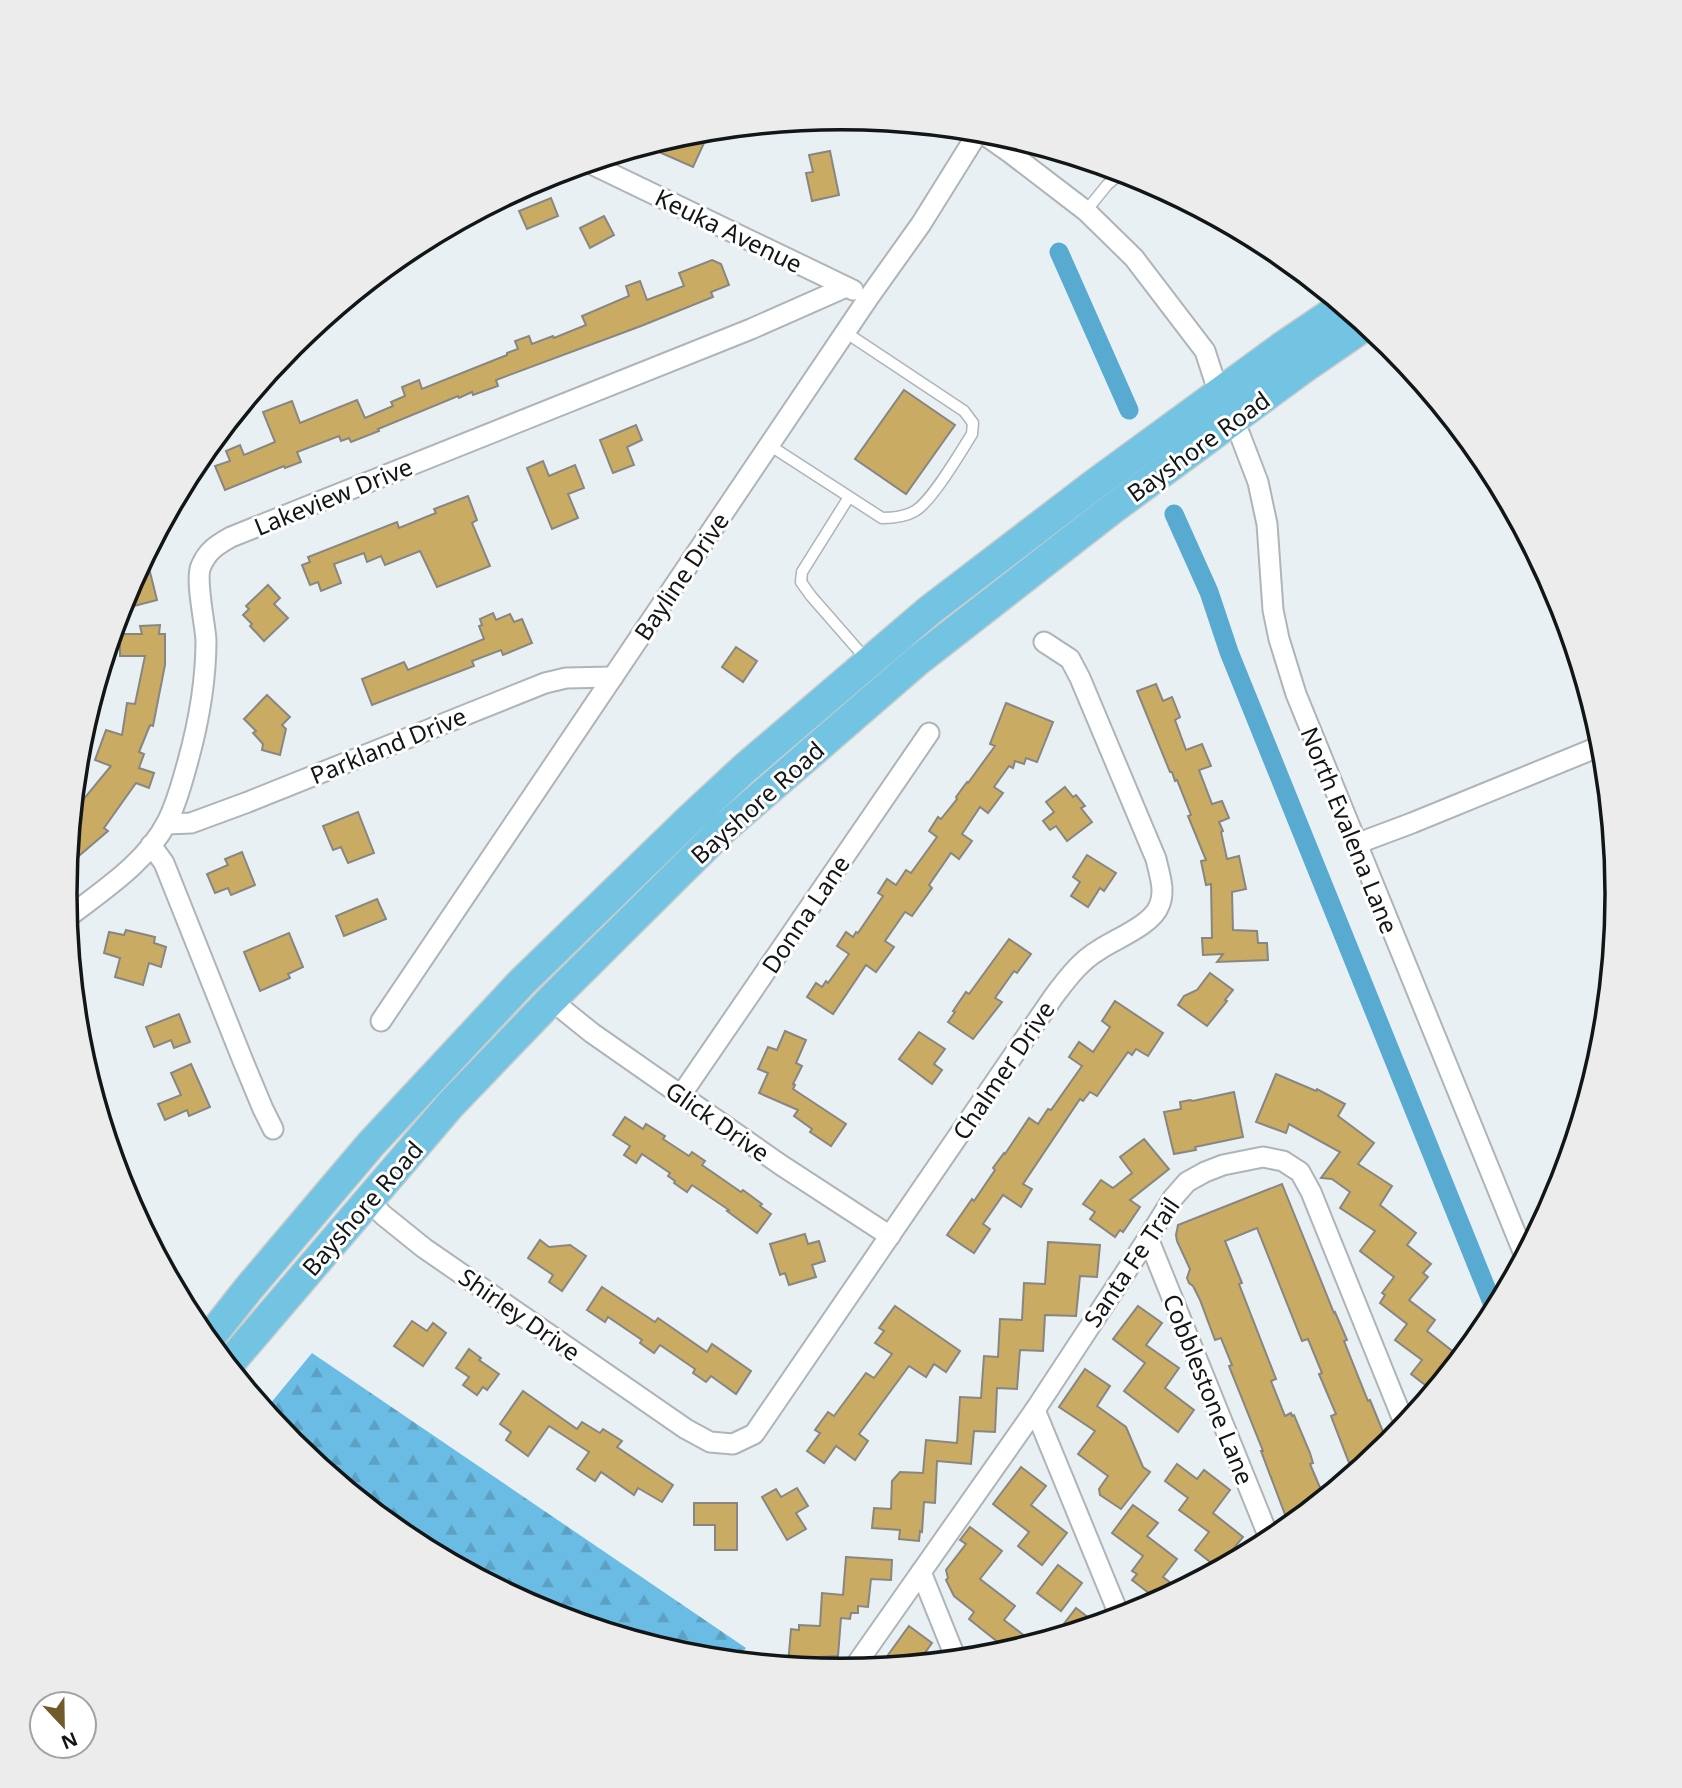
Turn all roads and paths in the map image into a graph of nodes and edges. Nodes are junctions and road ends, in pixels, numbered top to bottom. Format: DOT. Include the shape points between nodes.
graph roads {
  1 [pos="972,142"];
  2 [pos="1003,148"];
  3 [pos="602,169"];
  4 [pos="1112,180"];
  5 [pos="1086,211"];
  6 [pos="846,287"];
  7 [pos="869,297"];
  8 [pos="1335,312"];
  9 [pos="1356,331"];
  10 [pos="845,332"];
  11 [pos="1226,407"];
  12 [pos="769,445"];
  13 [pos="849,497"];
  14 [pos="1044,642"];
  15 [pos="869,662"];
  16 [pos="613,677"];
  17 [pos="929,733"];
  18 [pos="1591,750"];
  19 [pos="166,824"];
  20 [pos="1356,844"];
  21 [pos="151,845"];
  22 [pos="78,909"];
  23 [pos="551,1000"];
  24 [pos="381,1021"];
  25 [pos="681,1095"];
  26 [pos="273,1129"];
  27 [pos="365,1151"];
  28 [pos="369,1200"];
  29 [pos="890,1236"];
  30 [pos="1148,1238"];
  31 [pos="1520,1244"];
  32 [pos="215,1331"];
  33 [pos="234,1358"];
  34 [pos="1035,1410"];
  35 [pos="1400,1414"];
  36 [pos="676,1421"];
  37 [pos="1265,1529"];
  38 [pos="921,1572"];
  39 [pos="1116,1606"];
  40 [pos="952,1649"];
  41 [pos="861,1657"];
  1 -- 7 [label="street, Bayline Drive"];
  2 -- 5 [label="street, North Evalena Lane"];
  3 -- 6 [label="street, Keuka Avenue"];
  4 -- 5 [label="lane"];
  5 -- 11 [label="street, North Evalena Lane" via="1134,258 1205,351"];
  6 -- 7 [label="street, Keuka Avenue"];
  6 -- 19 [label="street, Lakeview Drive" via="212,548 200,568 206,637 204,691 178,796"];
  7 -- 10 [label="street, Bayline Drive"];
  8 -- 11 [label="main road, Bayshore Road" via="1281,348"];
  9 -- 11 [label="main road, Bayshore Road"];
  10 -- 12 [label="street, Bayline Drive"];
  10 -- 13 [label="lane" via="964,411 972,423 972,434 914,513 882,518"];
  11 -- 15 [label="main road, Bayshore Road" via="1020,539"];
  11 -- 20 [label="street, North Evalena Lane" via="1258,482 1279,639"];
  11 -- 23 [label="main road, Bayshore Road" via="1112,509 918,660 723,829"];
  12 -- 13 [label="lane"];
  12 -- 16 [label="street, Bayline Drive"];
  13 -- 15 [label="lane" via="802,572 802,582"];
  14 -- 29 [label="street, Chalmer Drive" via="1070,659 1080,678 1156,859 1162,885 1159,907 1145,923 1098,950 1070,974"];
  15 -- 27 [label="main road, Bayshore Road" via="690,819 522,982"];
  16 -- 19 [label="street, Parkland Drive" via="566,678 545,684 248,802 191,823"];
  16 -- 24 [label="street, Bayline Drive"];
  17 -- 25 [label="street, Donna Lane"];
  18 -- 20 [label="street"];
  19 -- 21 [label="street, Lakeview Drive"];
  20 -- 31 [label="street, North Evalena Lane"];
  21 -- 22 [label="street, Lakeview Drive"];
  21 -- 26 [label="street" via="164,863"];
  23 -- 25 [label="street, Glick Drive"];
  23 -- 28 [label="main road, Bayshore Road" via="451,1104"];
  25 -- 29 [label="street, Glick Drive"];
  27 -- 28 [label="main road" via="363,1189"];
  27 -- 32 [label="main road, Bayshore Road"];
  28 -- 33 [label="main road, Bayshore Road"];
  28 -- 36 [label="street, Shirley Drive" via="424,1248"];
  29 -- 36 [label="street, Chalmer Drive" via="754,1434 733,1444 710,1442"];
  30 -- 34 [label="street, Santa Fe Trail"];
  30 -- 35 [label="street, Santa Fe Trail" via="1172,1198 1205,1172 1263,1157 1283,1161 1300,1172"];
  30 -- 37 [label="street, Cobblestone Lane"];
  34 -- 38 [label="street, Santa Fe Trail"];
  34 -- 39 [label="street"];
  38 -- 40 [label="street"];
  38 -- 41 [label="street, Santa Fe Trail"];
}
